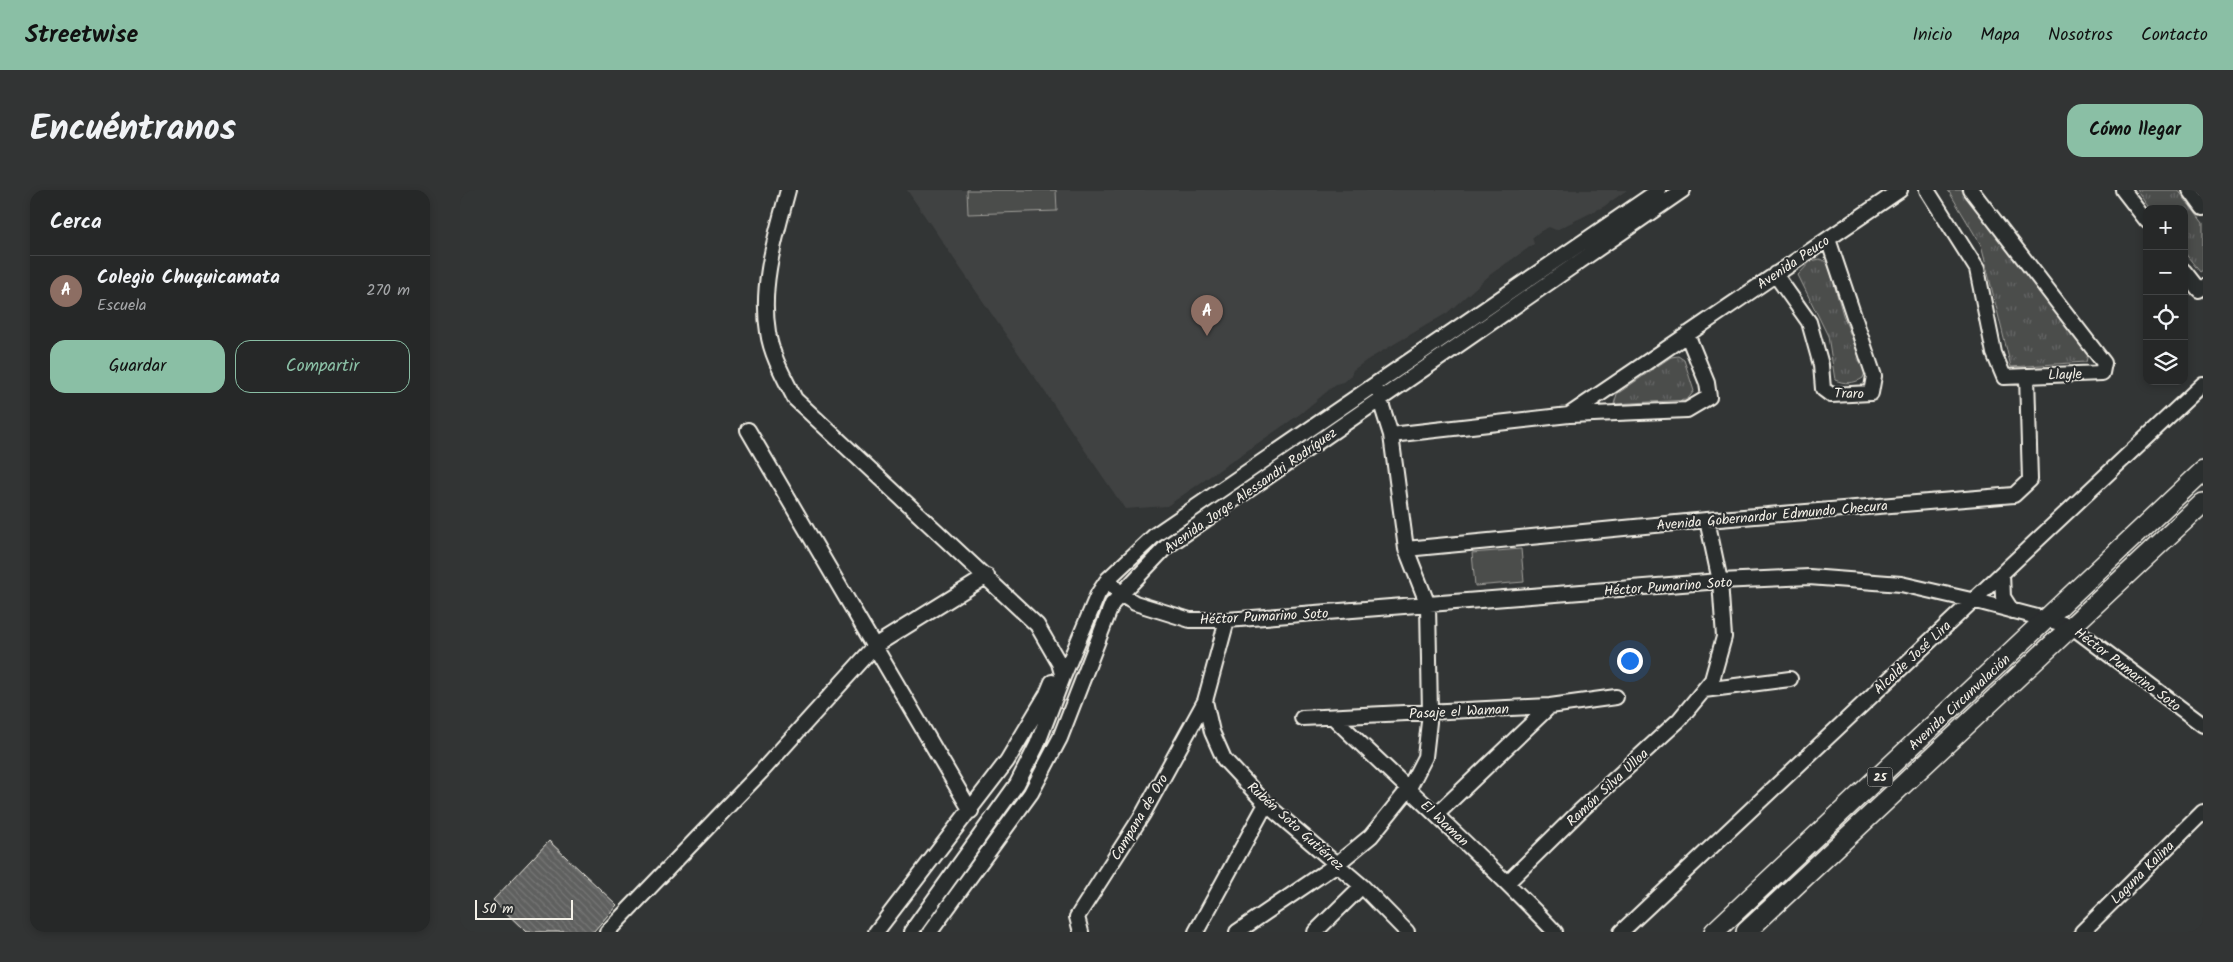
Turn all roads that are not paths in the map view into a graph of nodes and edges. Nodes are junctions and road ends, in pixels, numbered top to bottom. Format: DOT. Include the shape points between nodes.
graph roads {
  1 [pos="788,190"];
  2 [pos="1659,190"];
  3 [pos="1684,190"];
  4 [pos="1900,190"];
  5 [pos="1927,190"];
  6 [pos="1971,190"];
  7 [pos="2123,190"];
  8 [pos="2190,190"];
  9 [pos="2203,208"];
  10 [pos="2143,217"];
  11 [pos="1828,239"];
  12 [pos="1775,274"];
  13 [pos="2188,275"];
  14 [pos="2203,287"];
  15 [pos="1687,334"];
  16 [pos="2027,376"];
  17 [pos="1380,380"];
  18 [pos="2203,384"];
  19 [pos="1380,400"];
  20 [pos="1569,415"];
  21 [pos="748,430"];
  22 [pos="1391,435"];
  23 [pos="2203,471"];
  24 [pos="2203,503"];
  25 [pos="1707,520"];
  26 [pos="1406,549"];
  27 [pos="2002,574"];
  28 [pos="986,576"];
  29 [pos="1108,580"];
  30 [pos="1720,582"];
  31 [pos="1120,594"];
  32 [pos="1972,600"];
  33 [pos="1428,605"];
  34 [pos="2012,611"];
  35 [pos="1227,620"];
  36 [pos="2046,621"];
  37 [pos="2071,626"];
  38 [pos="876,645"];
  39 [pos="1059,663"];
  40 [pos="1063,677"];
  41 [pos="1790,679"];
  42 [pos="1704,690"];
  43 [pos="1616,697"];
  44 [pos="1205,701"];
  45 [pos="1550,706"];
  46 [pos="1430,713"];
  47 [pos="1333,717"];
  48 [pos="1302,718"];
  49 [pos="2203,725"];
  50 [pos="1408,790"];
  51 [pos="1266,804"];
  52 [pos="971,811"];
  53 [pos="2203,812"];
  54 [pos="1437,814"];
  55 [pos="1337,864"];
  56 [pos="1508,882"];
  57 [pos="1362,886"];
  58 [pos="922,930"];
  59 [pos="607,932"];
  60 [pos="876,932"];
  61 [pos="1081,932"];
  62 [pos="1196,932"];
  63 [pos="1237,932"];
  64 [pos="1315,932"];
  65 [pos="1407,932"];
  66 [pos="1555,932"];
  67 [pos="1621,932"];
  68 [pos="1714,932"];
  69 [pos="1746,932"];
  70 [pos="2082,932"];
  1 -- 28 [label="street" via="766,282 768,333 788,385 796,399 815,418"];
  2 -- 17 [label="street, Avenida Jorge Alessandri Rodríguez"];
  3 -- 19 [label="street, Avenida Jorge Alessandri Rodríguez"];
  4 -- 11 [label="street, Avenida Peuco"];
  5 -- 16 [label="street, Llayle" via="1977,269 1994,353 2004,377"];
  6 -- 16 [label="street, Llayle" via="2104,364 2102,373"];
  7 -- 10 [label="street"];
  8 -- 9 [label="street"];
  11 -- 12 [label="street, Avenida Peuco"];
  11 -- 12 [label="street, Traro" via="1874,376 1871,393 1831,395 1823,389 1821,365 1809,322"];
  12 -- 15 [label="street, Avenida Peuco"];
  13 -- 14 [label="street" via="2199,290"];
  15 -- 20 [label="street, Avenida Peuco"];
  15 -- 20 [label="street, Avenida Peuco" via="1708,384 1709,397 1687,410"];
  16 -- 25 [label="street, Avenida Gobernardor Edmundo Checura" via="2030,480 2014,495"];
  17 -- 19 [label="street"];
  17 -- 29 [label="street, Avenida Jorge Alessandri Rodríguez" via="1155,535"];
  18 -- 27 [label="street, Alcalde José Lira"];
  19 -- 22 [label="street"];
  19 -- 31 [label="street, Avenida Jorge Alessandri Rodríguez" via="1166,547"];
  20 -- 22 [label="street, Avenida Peuco"];
  21 -- 38 [label="street"];
  22 -- 26 [label="street"];
  23 -- 36 [label="highway, Avenida Circunvalación / 25"];
  24 -- 37 [label="highway, Avenida Circunvalación / 25"];
  25 -- 26 [label="street, Avenida Gobernardor Edmundo Checura"];
  25 -- 30 [label="street, Ramón Silva Ulloa"];
  26 -- 33 [label="street"];
  27 -- 32 [label="street, Alcalde José Lira"];
  27 -- 34 [label="street" via="2001,589"];
  28 -- 38 [label="street"];
  28 -- 39 [label="street" via="1037,625"];
  29 -- 31 [label="street, Héctor Pumarino Soto"];
  29 -- 40 [label="street, Avenida Jorge Alessandri Rodríguez" via="1098,594"];
  30 -- 32 [label="street, Héctor Pumarino Soto" via="1809,577 1901,584"];
  30 -- 33 [label="street, Héctor Pumarino Soto"];
  30 -- 42 [label="street, Ramón Silva Ulloa" via="1724,637 1712,680"];
  31 -- 35 [label="street, Héctor Pumarino Soto" via="1135,603 1190,620"];
  31 -- 58 [label="street, Avenida Jorge Alessandri Rodríguez" via="1112,604 1060,738 1032,793"];
  32 -- 34 [label="street, Héctor Pumarino Soto"];
  32 -- 67 [label="street, Alcalde José Lira"];
  33 -- 35 [label="street, Héctor Pumarino Soto"];
  33 -- 46 [label="street"];
  34 -- 36 [label="street, Héctor Pumarino Soto"];
  35 -- 44 [label="street, Rubén Soto Gutiérrez"];
  36 -- 37 [label="street, Héctor Pumarino Soto"];
  36 -- 68 [label="highway, Avenida Circunvalación / 25"];
  37 -- 49 [label="street, Héctor Pumarino Soto"];
  37 -- 69 [label="highway, Avenida Circunvalación / 25"];
  38 -- 52 [label="street"];
  38 -- 59 [label="street" via="761,772"];
  39 -- 40 [label="street"];
  39 -- 52 [label="street" via="1047,694 1020,740"];
  40 -- 58 [label="street, Avenida Jorge Alessandri Rodríguez" via="1037,745 1017,784"];
  41 -- 42 [label="street"];
  42 -- 56 [label="street, Ramón Silva Ulloa" via="1680,720"];
  43 -- 45 [label="street, Pasaje el Waman"];
  44 -- 51 [label="street, Rubén Soto Gutiérrez" via="1212,732 1224,759"];
  44 -- 61 [label="street, Campana de Oro" via="1143,814 1077,917"];
  45 -- 46 [label="street, Pasaje el Waman"];
  45 -- 54 [label="street"];
  46 -- 47 [label="street, Pasaje el Waman"];
  46 -- 50 [label="street" via="1425,757"];
  47 -- 48 [label="street, Pasaje el Waman"];
  47 -- 50 [label="street, El Waman"];
  50 -- 54 [label="street, El Waman"];
  50 -- 55 [label="street" via="1371,836"];
  51 -- 55 [label="street, Rubén Soto Gutiérrez"];
  51 -- 62 [label="street"];
  52 -- 60 [label="street"];
  53 -- 70 [label="street, Laguna Kalina"];
  54 -- 56 [label="street, El Waman"];
  55 -- 57 [label="street, Rubén Soto Gutiérrez"];
  55 -- 63 [label="street"];
  56 -- 66 [label="street, El Waman"];
  57 -- 64 [label="street"];
  57 -- 65 [label="street, Rubén Soto Gutiérrez"];
}
